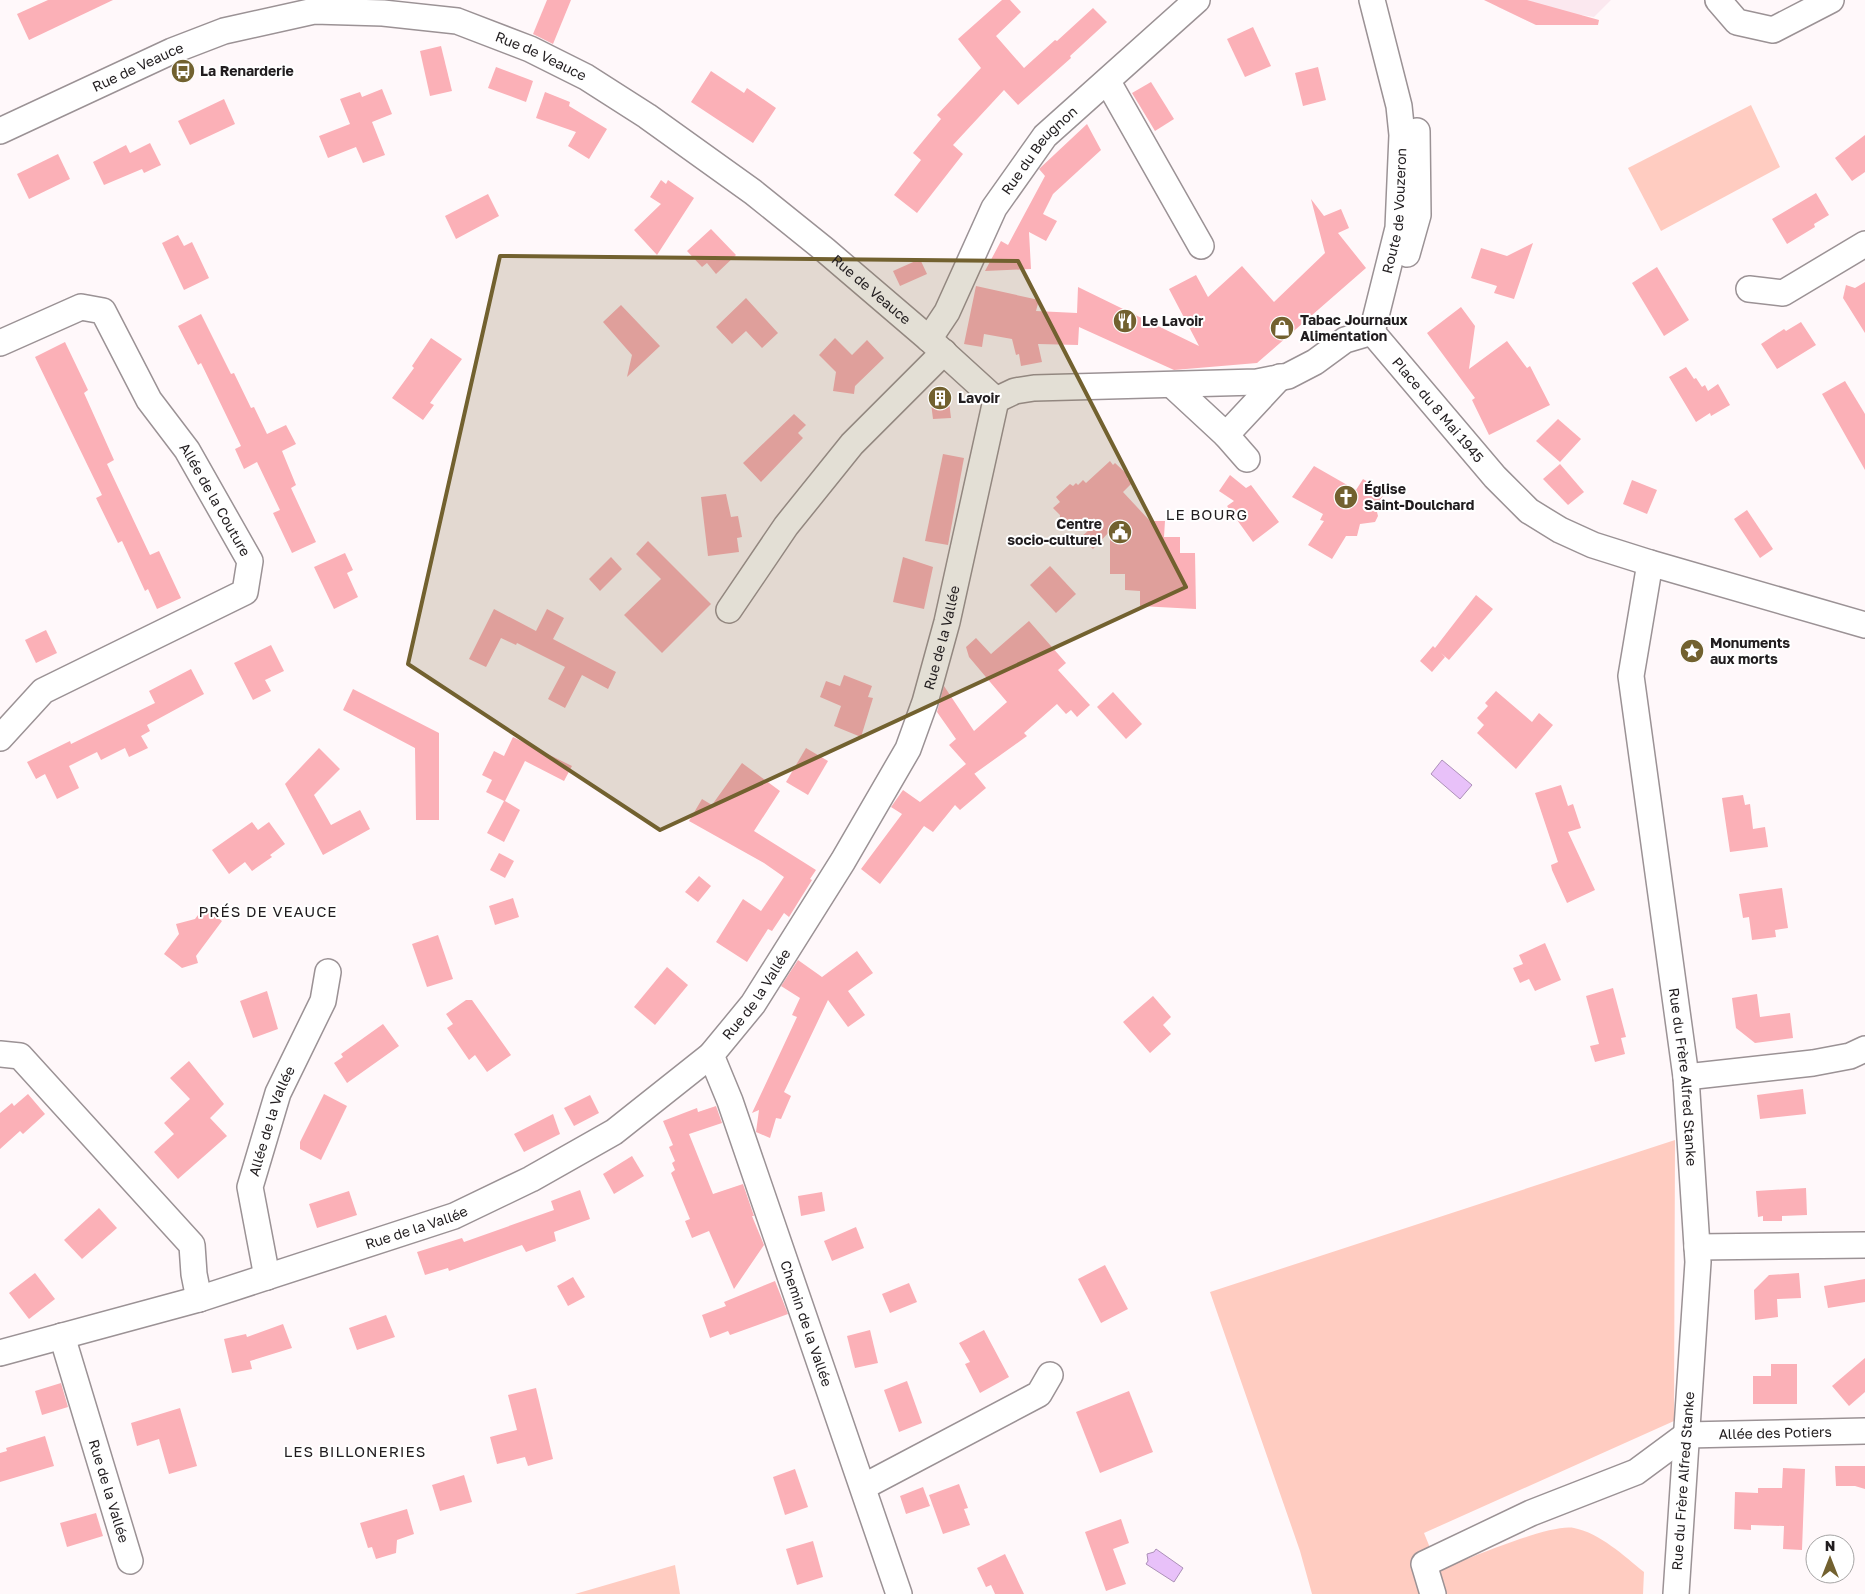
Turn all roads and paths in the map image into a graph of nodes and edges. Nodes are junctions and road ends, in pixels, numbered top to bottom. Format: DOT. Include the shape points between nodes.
graph roads {
  1 [pos="1197,0"];
  2 [pos="1372,0"];
  3 [pos="1387,0"];
  4 [pos="1718,0"];
  5 [pos="1831,0"];
  6 [pos="316,6"];
  7 [pos="1108,82"];
  8 [pos="0,132"];
  9 [pos="1410,133"];
  10 [pos="1865,244"];
  11 [pos="1201,246"];
  12 [pos="1749,289"];
  13 [pos="1372,332"];
  14 [pos="0,343"];
  15 [pos="937,346"];
  16 [pos="1280,377"];
  17 [pos="1172,385"];
  18 [pos="996,400"];
  19 [pos="1226,435"];
  20 [pos="1247,459"];
  21 [pos="1650,563"];
  22 [pos="729,610"];
  23 [pos="1865,625"];
  24 [pos="0,738"];
  25 [pos="328,972"];
  26 [pos="1865,1049"];
  27 [pos="0,1054"];
  28 [pos="711,1055"];
  29 [pos="1686,1077"];
  30 [pos="1865,1245"];
  31 [pos="1697,1247"];
  32 [pos="266,1277"];
  33 [pos="199,1299"];
  34 [pos="62,1336"];
  35 [pos="0,1354"];
  36 [pos="1050,1375"];
  37 [pos="1865,1431"];
  38 [pos="1686,1435"];
  39 [pos="1636,1472"];
  40 [pos="1682,1480"];
  41 [pos="863,1487"];
  42 [pos="130,1561"];
  43 [pos="899,1594"];
  44 [pos="1434,1594"];
  45 [pos="1676,1594"];
  1 -- 7 [label="street, Rue du Beugnon"];
  2 -- 9 [label="street, Route de Vouzeron" via="1399,106"];
  3 -- 9 [label="street, Route de Vouzeron" via="1415,110"];
  4 -- 5 [label="street" via="1737,22 1773,30"];
  6 -- 8 [label="street, Rue de Veauce" via="224,31 172,50"];
  6 -- 15 [label="street, Rue de Veauce" via="457,21 530,49 586,77 753,192"];
  7 -- 11 [label="street"];
  7 -- 15 [label="street, Rue du Beugnon" via="1045,136 994,208 947,312"];
  9 -- 13 [label="street, Route de Vouzeron" via="1398,228"];
  10 -- 12 [label="street" via="1783,293"];
  13 -- 16 [label="street" via="1345,340 1315,362"];
  13 -- 21 [label="street, Place du 8 Mai 1945" via="1495,477 1529,511 1593,545"];
  14 -- 24 [label="street, Allée de la Couture" via="81,307 103,311 149,400 187,450 250,561 245,592 43,691"];
  15 -- 18 [label="street, Rue de Veauce"];
  15 -- 22 [label="street, Rue du Beugnon" via="786,526"];
  16 -- 17 [label="street" via="1257,382"];
  16 -- 19 [label="street"];
  17 -- 18 [label="street" via="1034,388 1015,391"];
  17 -- 19 [label="street"];
  18 -- 28 [label="street, Rue de la Vallée" via="947,622 908,749 843,861 753,1004"];
  19 -- 20 [label="street"];
  21 -- 23 [label="street, Place du 8 Mai 1945"];
  21 -- 29 [label="street, Rue du Frère Alfred Stanke" via="1631,676"];
  25 -- 32 [label="street, Allée de la Vallée" via="323,1001 278,1093 250,1187"];
  26 -- 29 [label="street" via="1850,1056 1812,1063"];
  27 -- 33 [label="street" via="20,1056 192,1245"];
  28 -- 32 [label="street, Rue de la Vallée" via="614,1132 531,1179 454,1216"];
  28 -- 41 [label="street, Chemin de la Vallée" via="730,1101"];
  29 -- 31 [label="street, Rue du Frère Alfred Stanke"];
  30 -- 31 [label="street"];
  31 -- 38 [label="street, Rue du Frère Alfred Stanke"];
  32 -- 33 [label="street, Rue de la Vallée"];
  33 -- 34 [label="street, Rue de la Vallée"];
  34 -- 35 [label="street, Rue de la Vallée"];
  34 -- 42 [label="street, Rue de la Vallée"];
  36 -- 41 [label="street" via="1039,1394"];
  37 -- 38 [label="street, Allée des Potiers"];
  38 -- 39 [label="street"];
  38 -- 40 [label="street, Rue du Frère Alfred Stanke"];
  39 -- 40 [label="street"];
  39 -- 44 [label="street" via="1531,1513 1424,1564"];
  40 -- 45 [label="street, Rue du Frère Alfred Stanke"];
  41 -- 43 [label="street, Chemin de la Vallée"];
}
